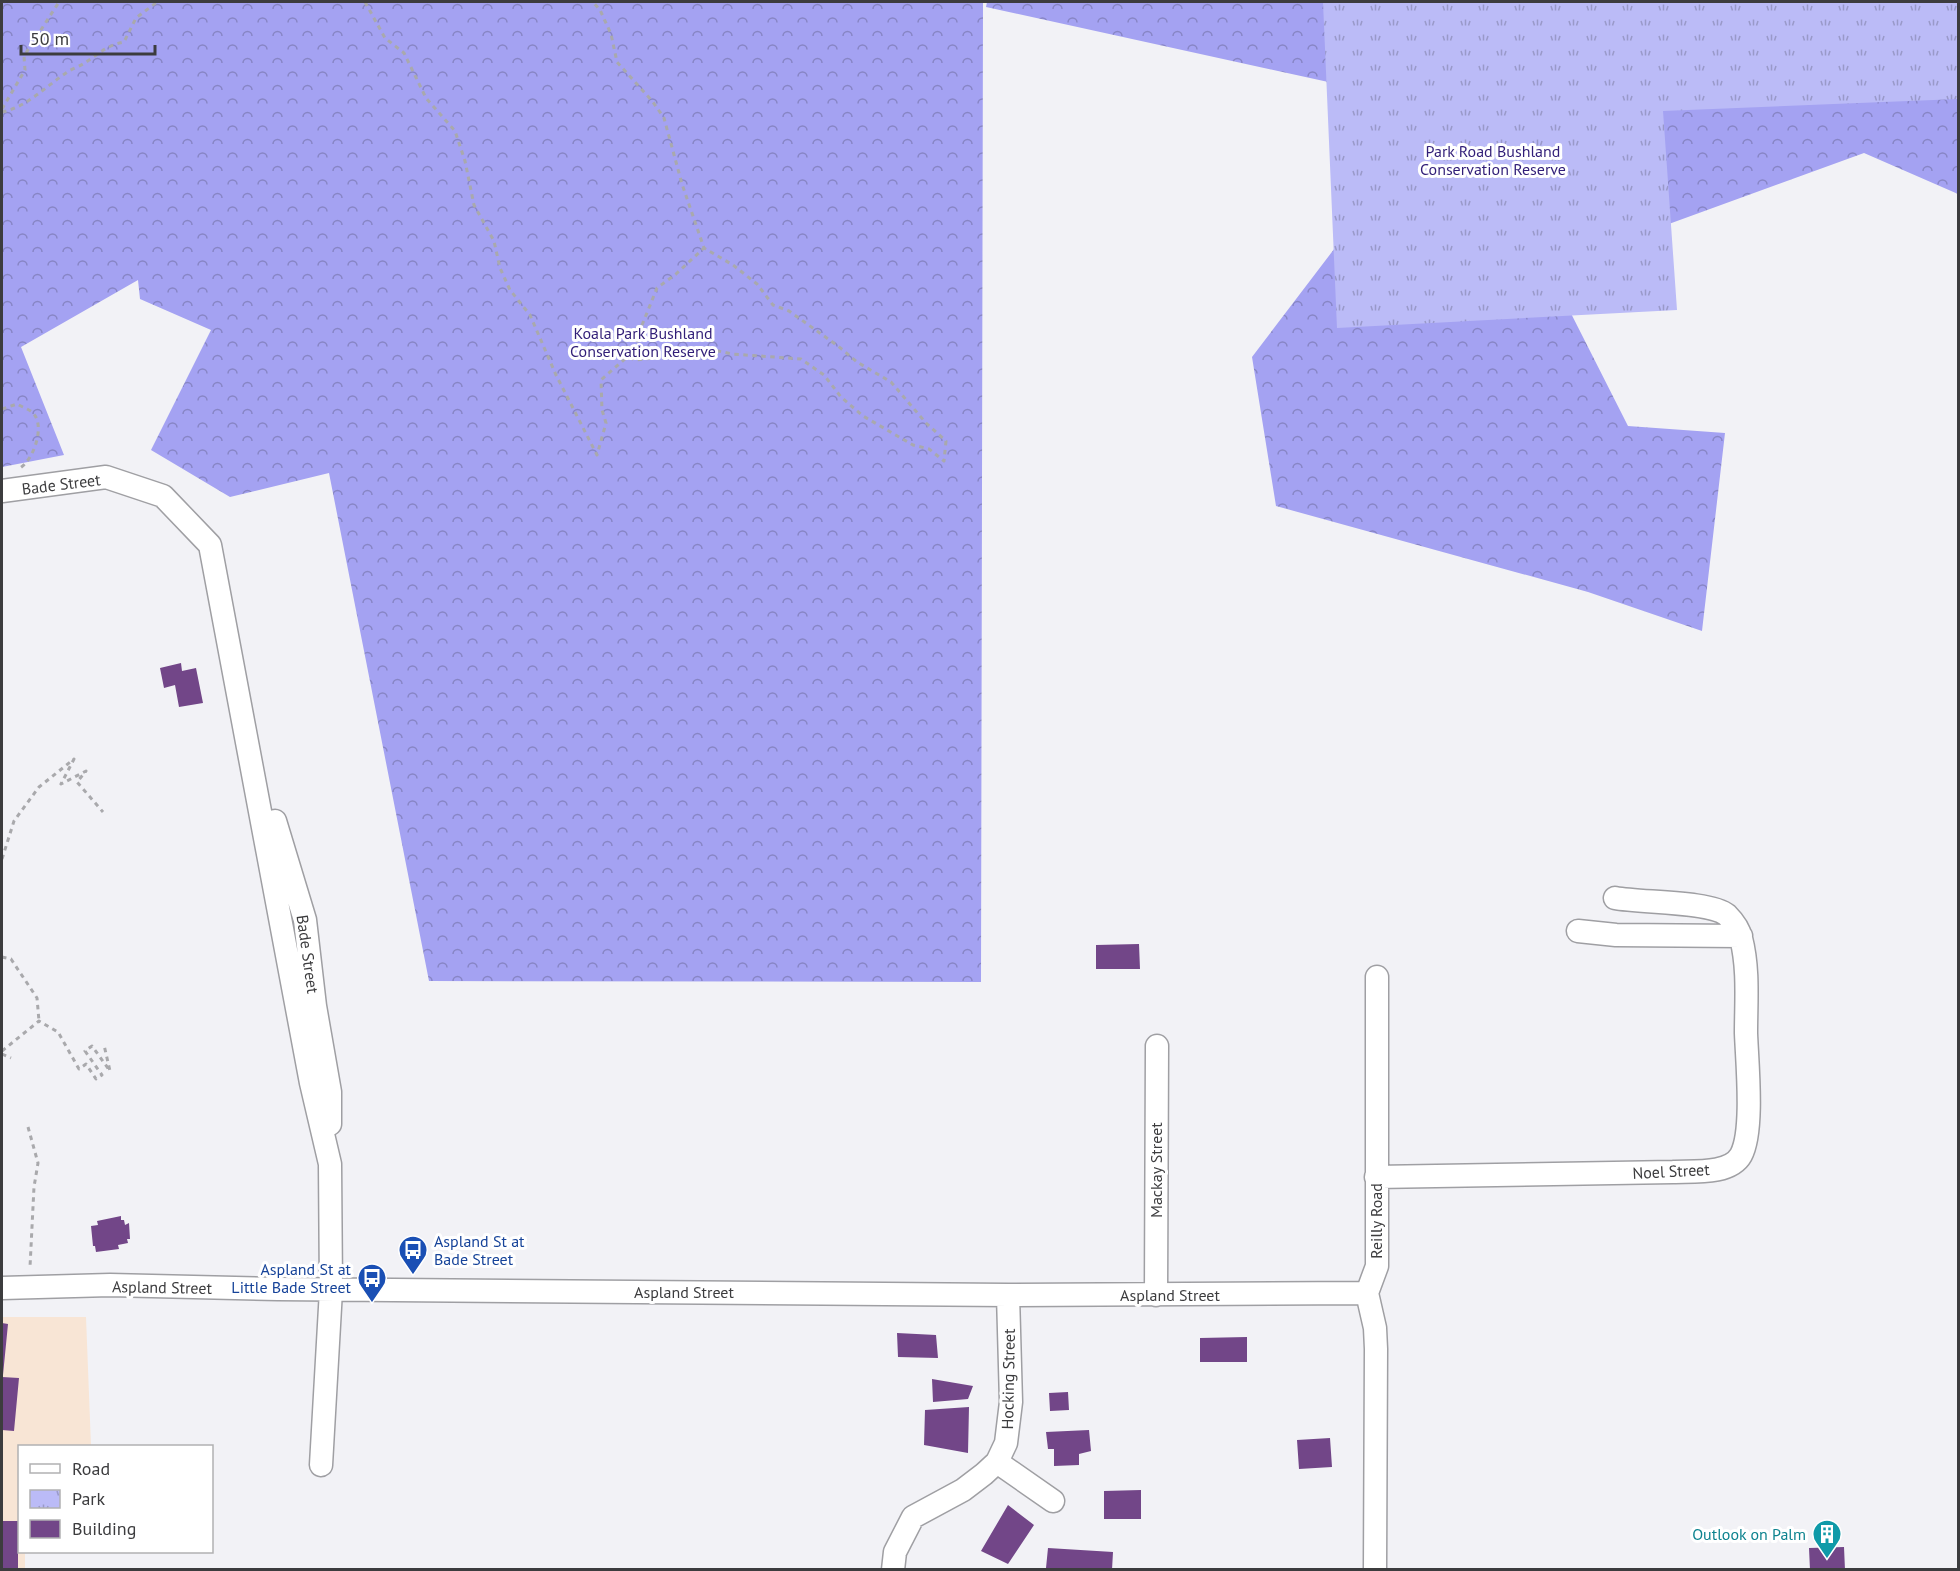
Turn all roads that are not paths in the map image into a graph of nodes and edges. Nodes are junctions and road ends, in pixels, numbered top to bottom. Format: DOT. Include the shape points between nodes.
graph roads {
  1 [pos="2,491"];
  2 [pos="1615,898"];
  3 [pos="1578,931"];
  4 [pos="1741,936"];
  5 [pos="1377,977"];
  6 [pos="1157,1046"];
  7 [pos="1376,1177"];
  8 [pos="2,1288"];
  9 [pos="331,1290"];
  10 [pos="1367,1293"];
  11 [pos="1008,1295"];
  12 [pos="1156,1295"];
  13 [pos="997,1462"];
  14 [pos="321,1465"];
  15 [pos="1053,1501"];
  16 [pos="893,1569"];
  17 [pos="1375,1569"];
  1 -- 9 [label="street, Bade Street" via="106,477 163,496 210,545 311,1083 330,1164"];
  2 -- 4 [label="street" via="1717,910 1735,924"];
  3 -- 4 [label="street"];
  4 -- 7 [label="street, Noel Street" via="1746,987 1748,1115 1745,1143 1731,1165 1673,1172"];
  5 -- 7 [label="street, Reilly Road"];
  6 -- 12 [label="street, Mackay Street"];
  7 -- 10 [label="street, Reilly Road" via="1377,1266"];
  8 -- 9 [label="street, Aspland Street" via="110,1285"];
  9 -- 11 [label="street, Aspland Street"];
  9 -- 14 [label="street, Bade Street"];
  10 -- 12 [label="street, Aspland Street"];
  10 -- 17 [label="street" via="1376,1349"];
  11 -- 12 [label="street, Aspland Street"];
  11 -- 13 [label="street, Hocking Street" via="1011,1402 1006,1443"];
  13 -- 15 [label="street"];
  13 -- 16 [label="street" via="963,1490 913,1517 895,1552"];
}
